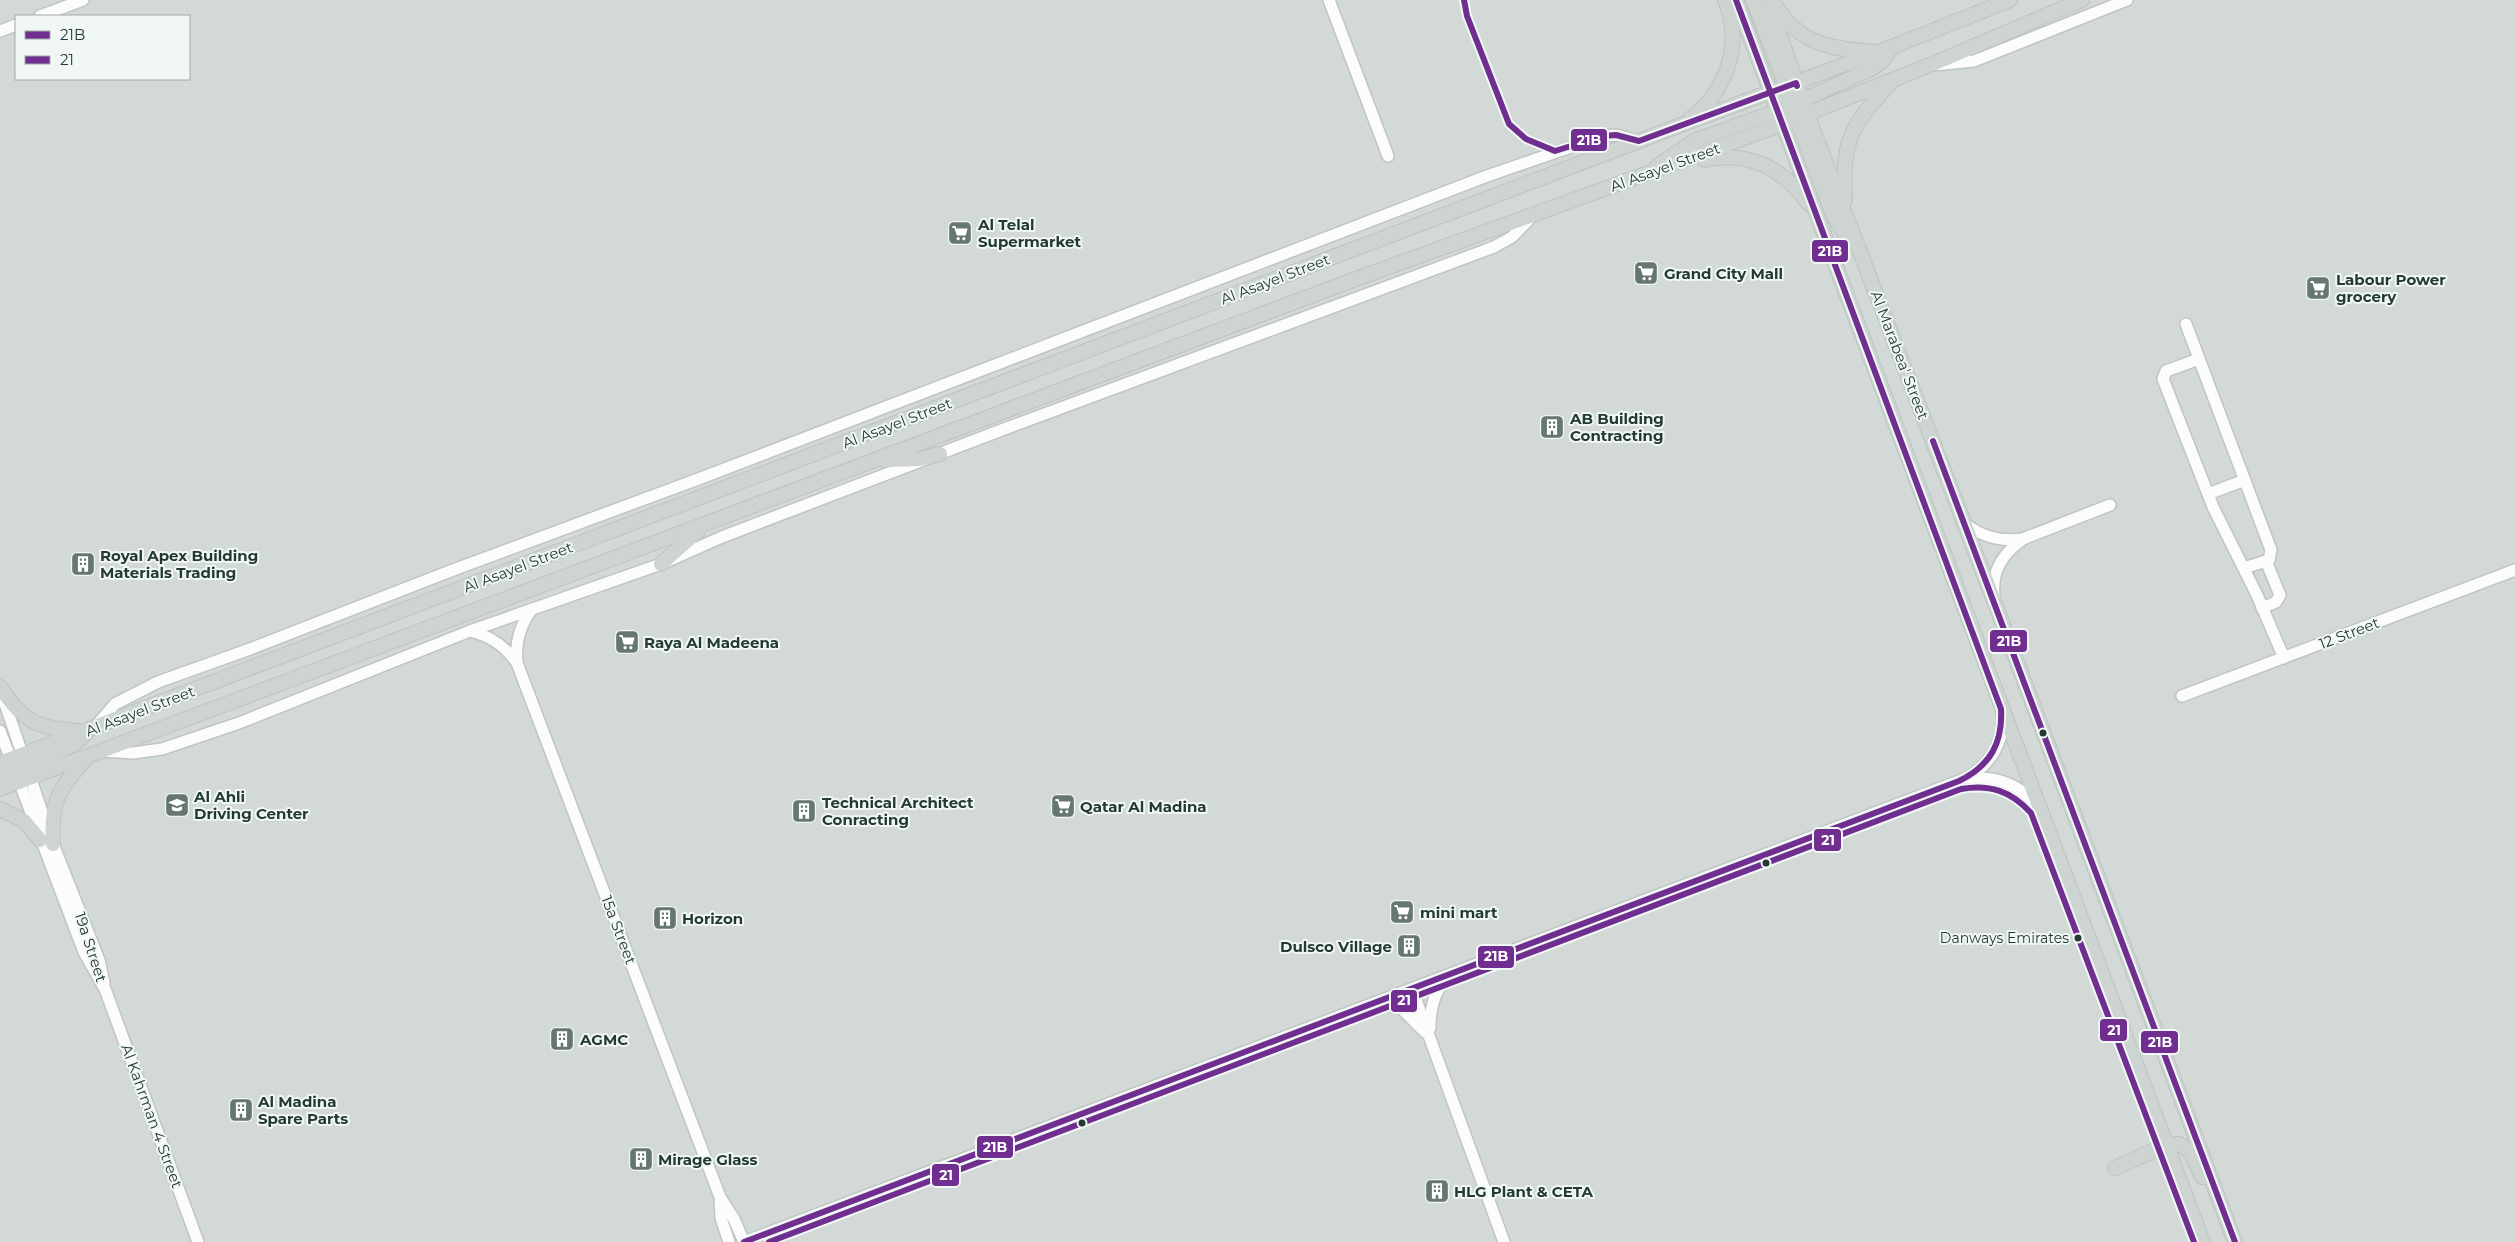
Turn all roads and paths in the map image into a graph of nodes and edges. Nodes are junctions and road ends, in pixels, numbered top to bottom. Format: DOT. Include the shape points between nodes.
graph roads {
  1 [pos="83,0"];
  2 [pos="1329,0"];
  3 [pos="1725,0"];
  4 [pos="1736,0"];
  5 [pos="1753,0"];
  6 [pos="1768,0"];
  7 [pos="1772,0"];
  8 [pos="2010,0"];
  9 [pos="2082,0"];
  10 [pos="2127,0"];
  11 [pos="43,15"];
  12 [pos="15,25"];
  13 [pos="0,31"];
  14 [pos="1886,50"];
  15 [pos="1930,65"];
  16 [pos="1893,80"];
  17 [pos="1772,92"];
  18 [pos="1793,102"];
  19 [pos="1783,124"];
  20 [pos="1681,125"];
  21 [pos="1639,141"];
  22 [pos="1388,156"];
  23 [pos="1650,173"];
  24 [pos="1845,211"];
  25 [pos="1534,214"];
  26 [pos="1820,219"];
  27 [pos="1858,246"];
  28 [pos="2186,324"];
  29 [pos="2199,359"];
  30 [pos="940,454"];
  31 [pos="877,460"];
  32 [pos="2245,480"];
  33 [pos="2208,494"];
  34 [pos="2110,505"];
  35 [pos="1964,523"];
  36 [pos="705,525"];
  37 [pos="2025,538"];
  38 [pos="2266,561"];
  39 [pos="661,564"];
  40 [pos="2244,568"];
  41 [pos="2515,570"];
  42 [pos="1994,602"];
  43 [pos="2262,608"];
  44 [pos="532,609"];
  45 [pos="470,631"];
  46 [pos="2284,658"];
  47 [pos="517,663"];
  48 [pos="0,689"];
  49 [pos="2182,696"];
  50 [pos="2001,709"];
  51 [pos="88,730"];
  52 [pos="0,731"];
  53 [pos="103,752"];
  54 [pos="88,757"];
  55 [pos="17,768"];
  56 [pos="0,777"];
  57 [pos="1959,781"];
  58 [pos="0,789"];
  59 [pos="2039,808"];
  60 [pos="0,809"];
  61 [pos="47,842"];
  62 [pos="1450,975"];
  63 [pos="1412,989"];
  64 [pos="105,990"];
  65 [pos="1377,1002"];
  66 [pos="1430,1037"];
  67 [pos="2166,1145"];
  68 [pos="2115,1168"];
  69 [pos="720,1197"];
  70 [pos="198,1242"];
  71 [pos="729,1242"];
  72 [pos="744,1242"];
  73 [pos="1504,1242"];
  74 [pos="2203,1242"];
  75 [pos="2230,1242"];
  76 [pos="2235,1242"];
  1 -- 11 [label="street"];
  2 -- 22 [label="street"];
  3 -- 20 [label="main road" via="1733,37 1728,66 1711,98"];
  4 -- 17 [label="main road, Al Marabea' Street"];
  5 -- 18 [label="main road"];
  6 -- 18 [label="main road, Al Marabea' Street"];
  7 -- 14 [label="main road" via="1792,26 1817,43 1846,50"];
  8 -- 14 [label="main road"];
  9 -- 15 [label="main road"];
  10 -- 15 [label="street" via="1974,61"];
  12 -- 13 [label="street"];
  14 -- 18 [label="main road"];
  15 -- 16 [label="main road"];
  16 -- 18 [label="main road"];
  16 -- 24 [label="main road" via="1861,116 1851,135 1844,165"];
  17 -- 18 [label="main road, Al Marabea' Street"];
  17 -- 20 [label="main road, Al Asayel Street"];
  18 -- 19 [label="main road, Al Asayel Street"];
  18 -- 23 [label="main road" via="1694,141"];
  18 -- 24 [label="main road, Al Marabea' Street"];
  18 -- 27 [label="main road" via="1837,223"];
  19 -- 23 [label="main road, Al Asayel Street"];
  19 -- 26 [label="main road, Al Marabea' Street"];
  20 -- 21 [label="main road, Al Asayel Street"];
  21 -- 51 [label="main road, Al Asayel Street"];
  21 -- 51 [label="street" via="1616,135 1603,136 1469,183 701,478 158,682 115,704"];
  23 -- 25 [label="main road, Al Asayel Street"];
  23 -- 26 [label="main road" via="1720,156 1755,160 1792,182"];
  24 -- 27 [label="main road, Al Marabea' Street"];
  25 -- 30 [label="street" via="1512,237 1494,247"];
  25 -- 31 [label="main road, Al Asayel Street"];
  26 -- 50 [label="main road, Al Marabea' Street"];
  27 -- 35 [label="main road, Al Marabea' Street"];
  28 -- 29 [label="street"];
  29 -- 32 [label="street"];
  29 -- 33 [label="street" via="2166,372 2163,377"];
  30 -- 31 [label="main road" via="905,460"];
  30 -- 39 [label="street" via="722,537"];
  31 -- 36 [label="main road, Al Asayel Street"];
  32 -- 33 [label="street"];
  32 -- 38 [label="street" via="2271,550"];
  33 -- 40 [label="street"];
  34 -- 37 [label="street"];
  35 -- 37 [label="street" via="1992,538"];
  35 -- 42 [label="main road, Al Marabea' Street"];
  36 -- 39 [label="main road"];
  36 -- 53 [label="main road, Al Asayel Street"];
  37 -- 42 [label="street" via="2000,562 1994,581"];
  38 -- 40 [label="street"];
  38 -- 43 [label="street" via="2280,595 2276,602"];
  39 -- 44 [label="street"];
  40 -- 43 [label="street"];
  41 -- 46 [label="street, 12 Street"];
  42 -- 76 [label="main road, Al Marabea' Street"];
  43 -- 46 [label="street"];
  44 -- 45 [label="street"];
  44 -- 47 [label="street, 15a Street" via="518,638"];
  45 -- 47 [label="street, 15a Street" via="494,640"];
  45 -- 53 [label="street" via="188,741 148,752"];
  46 -- 49 [label="street, 12 Street"];
  47 -- 69 [label="street, 15a Street"];
  48 -- 51 [label="main road" via="19,713 36,724 52,729"];
  48 -- 55 [label="street"];
  50 -- 57 [label="street" via="2001,732 1993,755 1982,768"];
  50 -- 59 [label="main road, Al Marabea' Street"];
  51 -- 55 [label="main road, Al Asayel Street"];
  52 -- 55 [label="street"];
  53 -- 54 [label="main road, Al Asayel Street"];
  54 -- 55 [label="main road, Al Asayel Street"];
  54 -- 61 [label="main road" via="69,777 57,797"];
  55 -- 56 [label="main road"];
  55 -- 58 [label="main road, Al Asayel Street"];
  55 -- 61 [label="street, 19a Street"];
  57 -- 59 [label="street" via="1978,778 2007,782 2023,791"];
  57 -- 62 [label="street"];
  59 -- 67 [label="main road, Al Marabea' Street"];
  60 -- 61 [label="main road" via="24,821"];
  61 -- 64 [label="street, 19a Street" via="84,952"];
  62 -- 63 [label="street"];
  62 -- 66 [label="street" via="1432,1004"];
  63 -- 65 [label="street"];
  63 -- 66 [label="street"];
  64 -- 70 [label="street, Al Kahrman 4 Street"];
  65 -- 66 [label="street" via="1402,1009"];
  65 -- 72 [label="street"];
  66 -- 73 [label="street"];
  67 -- 68 [label="main road"];
  67 -- 74 [label="main road, Al Marabea' Street"];
  67 -- 75 [label="main road" via="2182,1145 2191,1152"];
  69 -- 71 [label="street, 15a Street" via="721,1218"];
  69 -- 72 [label="street, 15a Street"];
}
